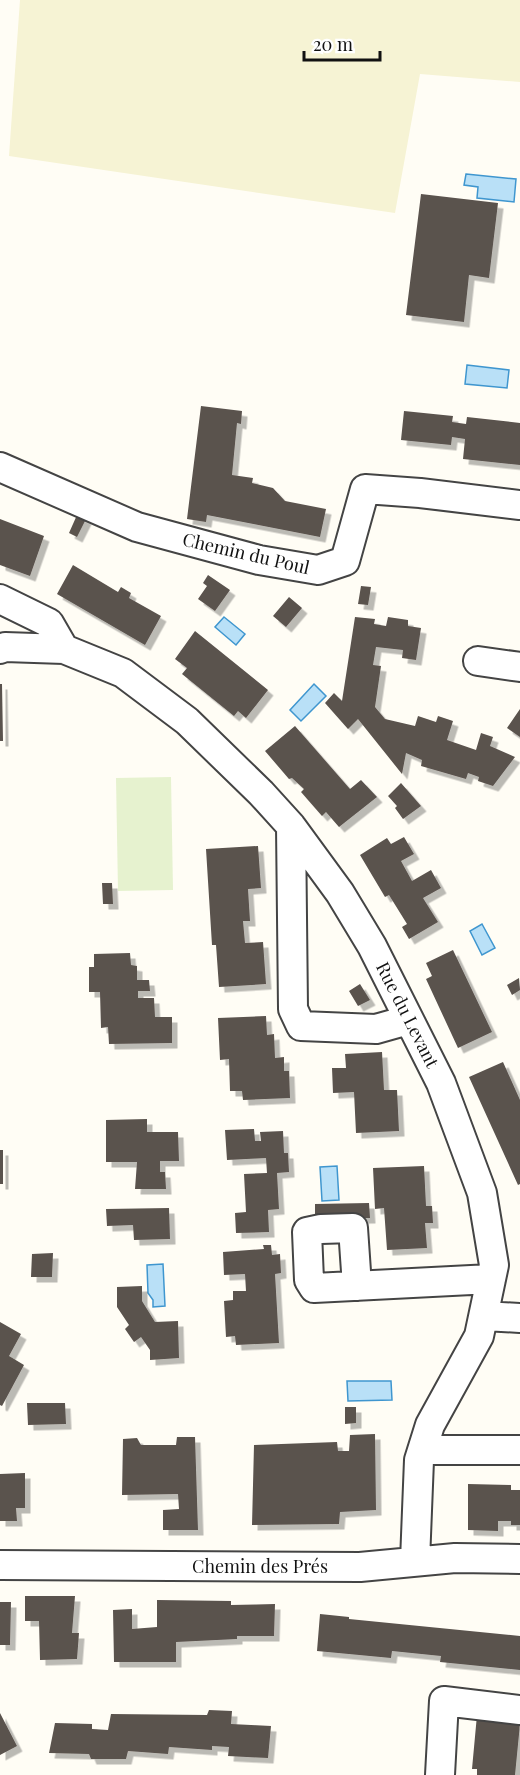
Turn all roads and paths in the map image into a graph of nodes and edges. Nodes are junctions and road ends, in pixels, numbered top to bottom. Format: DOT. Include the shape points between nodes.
graph roads {
  1 [pos="0,467"];
  2 [pos="520,505"];
  3 [pos="0,599"];
  4 [pos="0,649"];
  5 [pos="64,649"];
  6 [pos="478,661"];
  7 [pos="520,667"];
  8 [pos="291,826"];
  9 [pos="408,1020"];
  10 [pos="491,1279"];
  11 [pos="357,1286"];
  12 [pos="484,1316"];
  13 [pos="520,1318"];
  14 [pos="424,1450"];
  15 [pos="520,1450"];
  16 [pos="520,1559"];
  17 [pos="415,1561"];
  18 [pos="0,1565"];
  19 [pos="520,1710"];
  20 [pos="440,1775"];
  1 -- 2 [label="street, Chemin du Poul" via="137,527 259,560 318,570 345,561 365,489"];
  3 -- 5 [label="street" via="49,623"];
  4 -- 5 [label="street, Rue du Levant"];
  5 -- 8 [label="street, Rue du Levant" via="123,674 187,721"];
  6 -- 7 [label="street"];
  8 -- 9 [label="street, Rue du Levant" via="340,893 372,946"];
  8 -- 9 [label="street" via="293,1009 301,1026 376,1029"];
  9 -- 10 [label="street, Rue du Levant" via="441,1083 482,1193 494,1265"];
  10 -- 11 [label="street"];
  10 -- 12 [label="street, Rue du Levant"];
  12 -- 13 [label="street"];
  12 -- 14 [label="street, Rue du Levant" via="479,1336 430,1425"];
  14 -- 15 [label="street"];
  14 -- 17 [label="street, Rue du Levant" via="419,1460"];
  16 -- 17 [label="street, Chemin des Prés"];
  17 -- 18 [label="street, Chemin des Prés" via="360,1567"];
  19 -- 20 [label="street" via="444,1701"];
}
